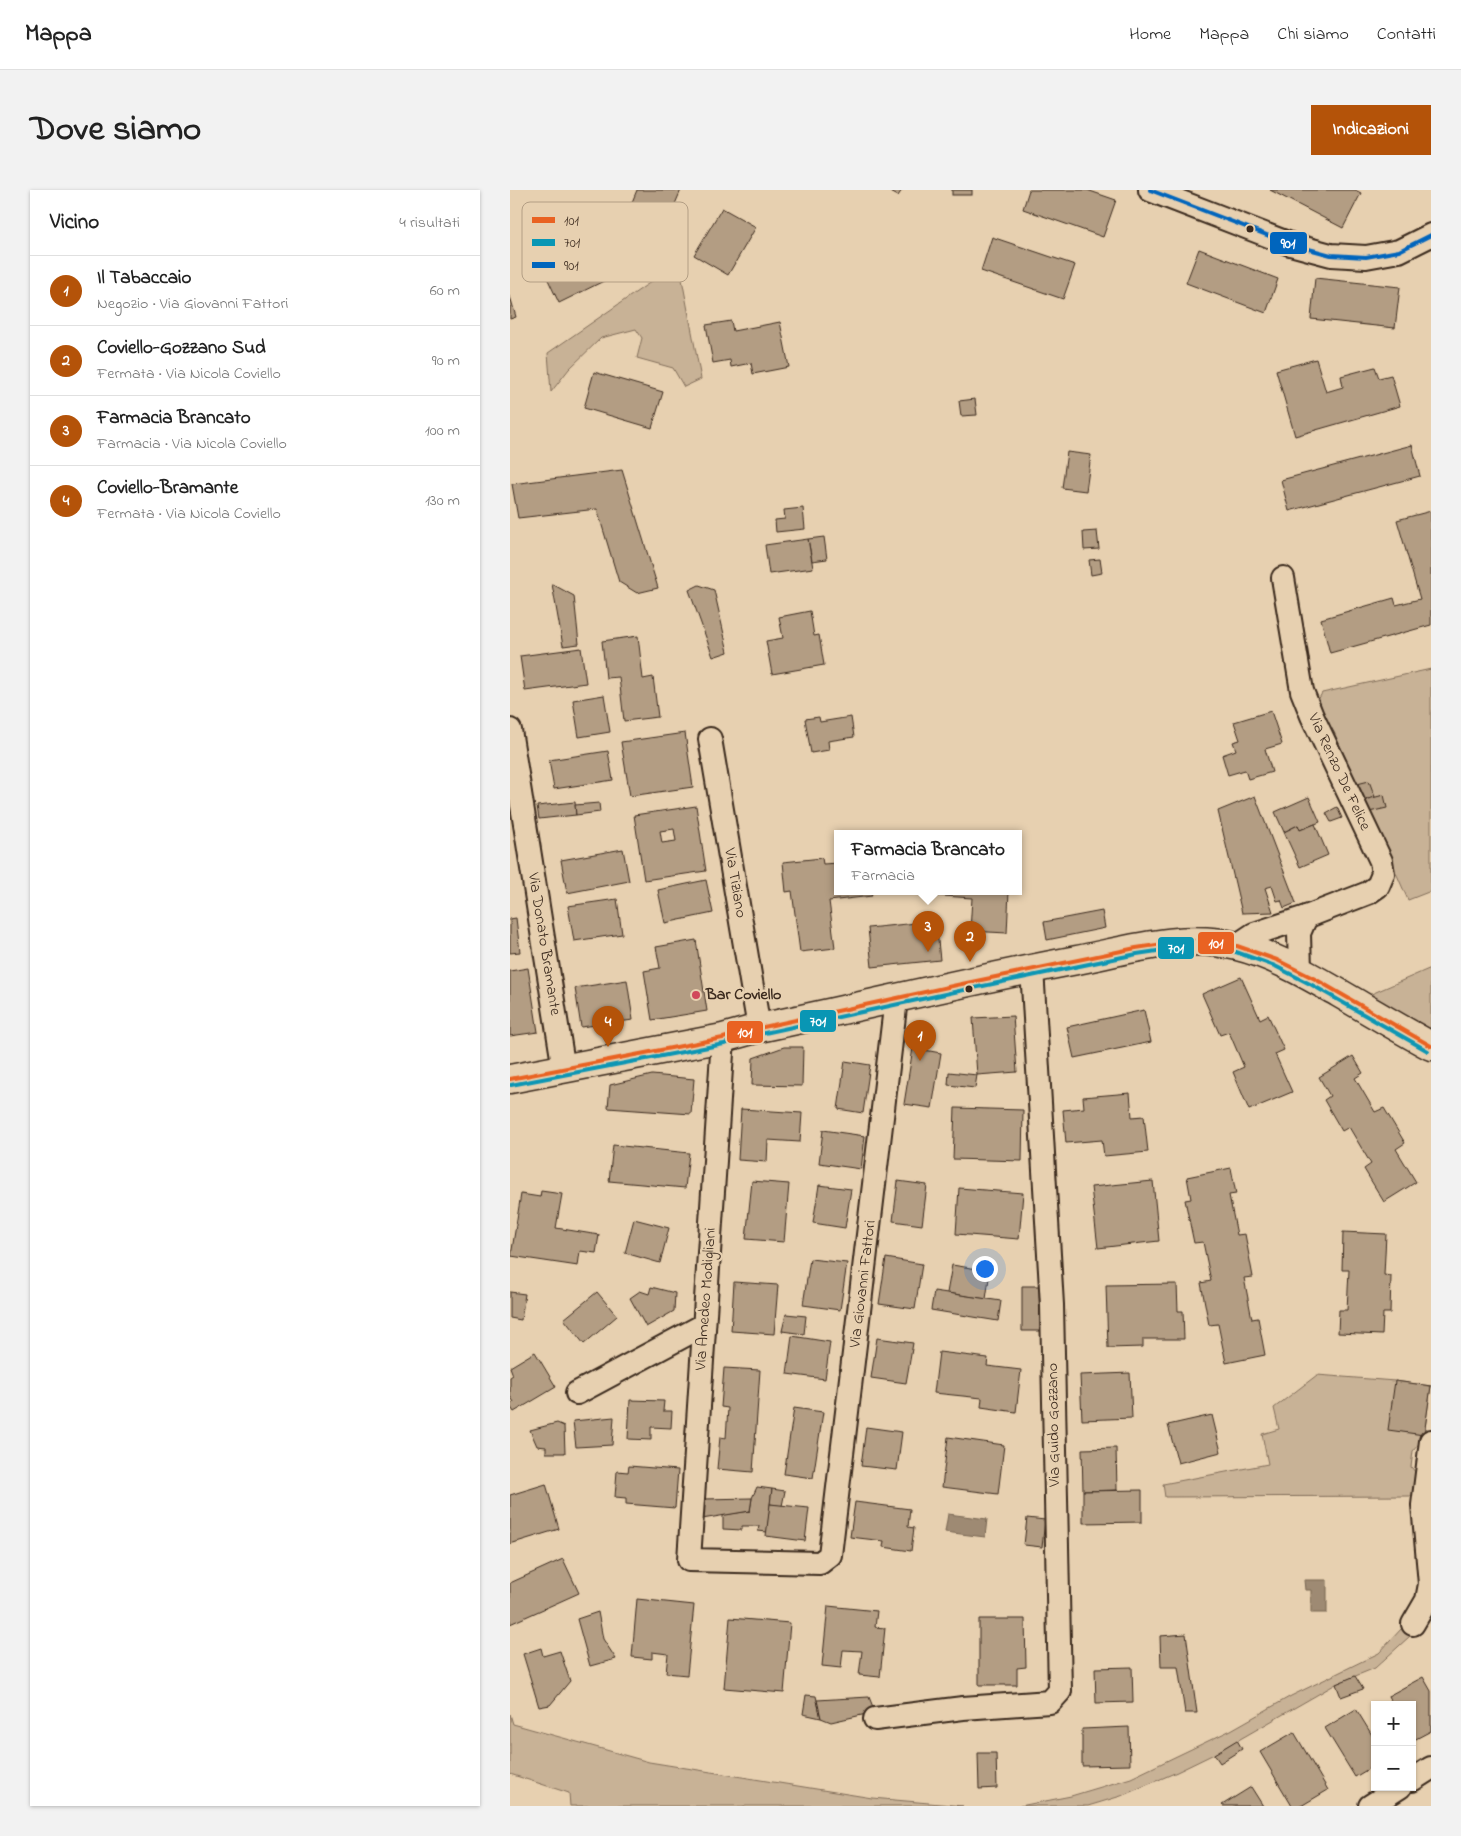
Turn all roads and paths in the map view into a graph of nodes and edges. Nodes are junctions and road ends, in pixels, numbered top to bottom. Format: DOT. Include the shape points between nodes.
graph roads {
  1 [pos="1150,190"];
  2 [pos="1431,235"];
  3 [pos="1283,578"];
  4 [pos="510,730"];
  5 [pos="710,739"];
  6 [pos="1306,917"];
  7 [pos="1236,946"];
  8 [pos="1032,968"];
  9 [pos="1300,971"];
  10 [pos="896,999"];
  11 [pos="759,1028"];
  12 [pos="723,1038"];
  13 [pos="1431,1046"];
  14 [pos="564,1070"];
  15 [pos="510,1079"];
  16 [pos="704,1325"];
  17 [pos="577,1393"];
  18 [pos="1431,1441"];
  19 [pos="689,1560"];
  20 [pos="1413,1624"];
  21 [pos="875,1719"];
  22 [pos="1431,1768"];
  23 [pos="1416,1777"];
  24 [pos="1394,1791"];
  25 [pos="1370,1806"];
  1 -- 2 [label="street" via="1290,244 1331,255 1366,257 1399,251"];
  3 -- 6 [label="street, Via Renzo De Felice" via="1302,691 1380,861 1383,874 1378,886 1368,893"];
  4 -- 14 [label="street, Via Donato Bramante"];
  5 -- 11 [label="street, Via Tiziano"];
  6 -- 7 [label="street" via="1254,934"];
  6 -- 9 [label="street" via="1300,933"];
  7 -- 8 [label="main road" via="1186,941"];
  7 -- 9 [label="main road"];
  8 -- 10 [label="main road"];
  8 -- 21 [label="street, Via Guido Gozzano" via="1052,1305 1060,1691 1050,1702"];
  9 -- 13 [label="main road"];
  10 -- 11 [label="main road"];
  10 -- 19 [label="street, Via Giovanni Fattori" via="830,1555 820,1563"];
  11 -- 12 [label="main road"];
  12 -- 14 [label="main road"];
  12 -- 16 [label="street, Via Amedeo Modigliani"];
  14 -- 15 [label="main road"];
  16 -- 17 [label="street"];
  16 -- 19 [label="street, Via Amedeo Modigliani"];
  18 -- 20 [label="street" via="1423,1504 1430,1584 1427,1600"];
  22 -- 23 [label="street"];
  24 -- 25 [label="street"];
}
